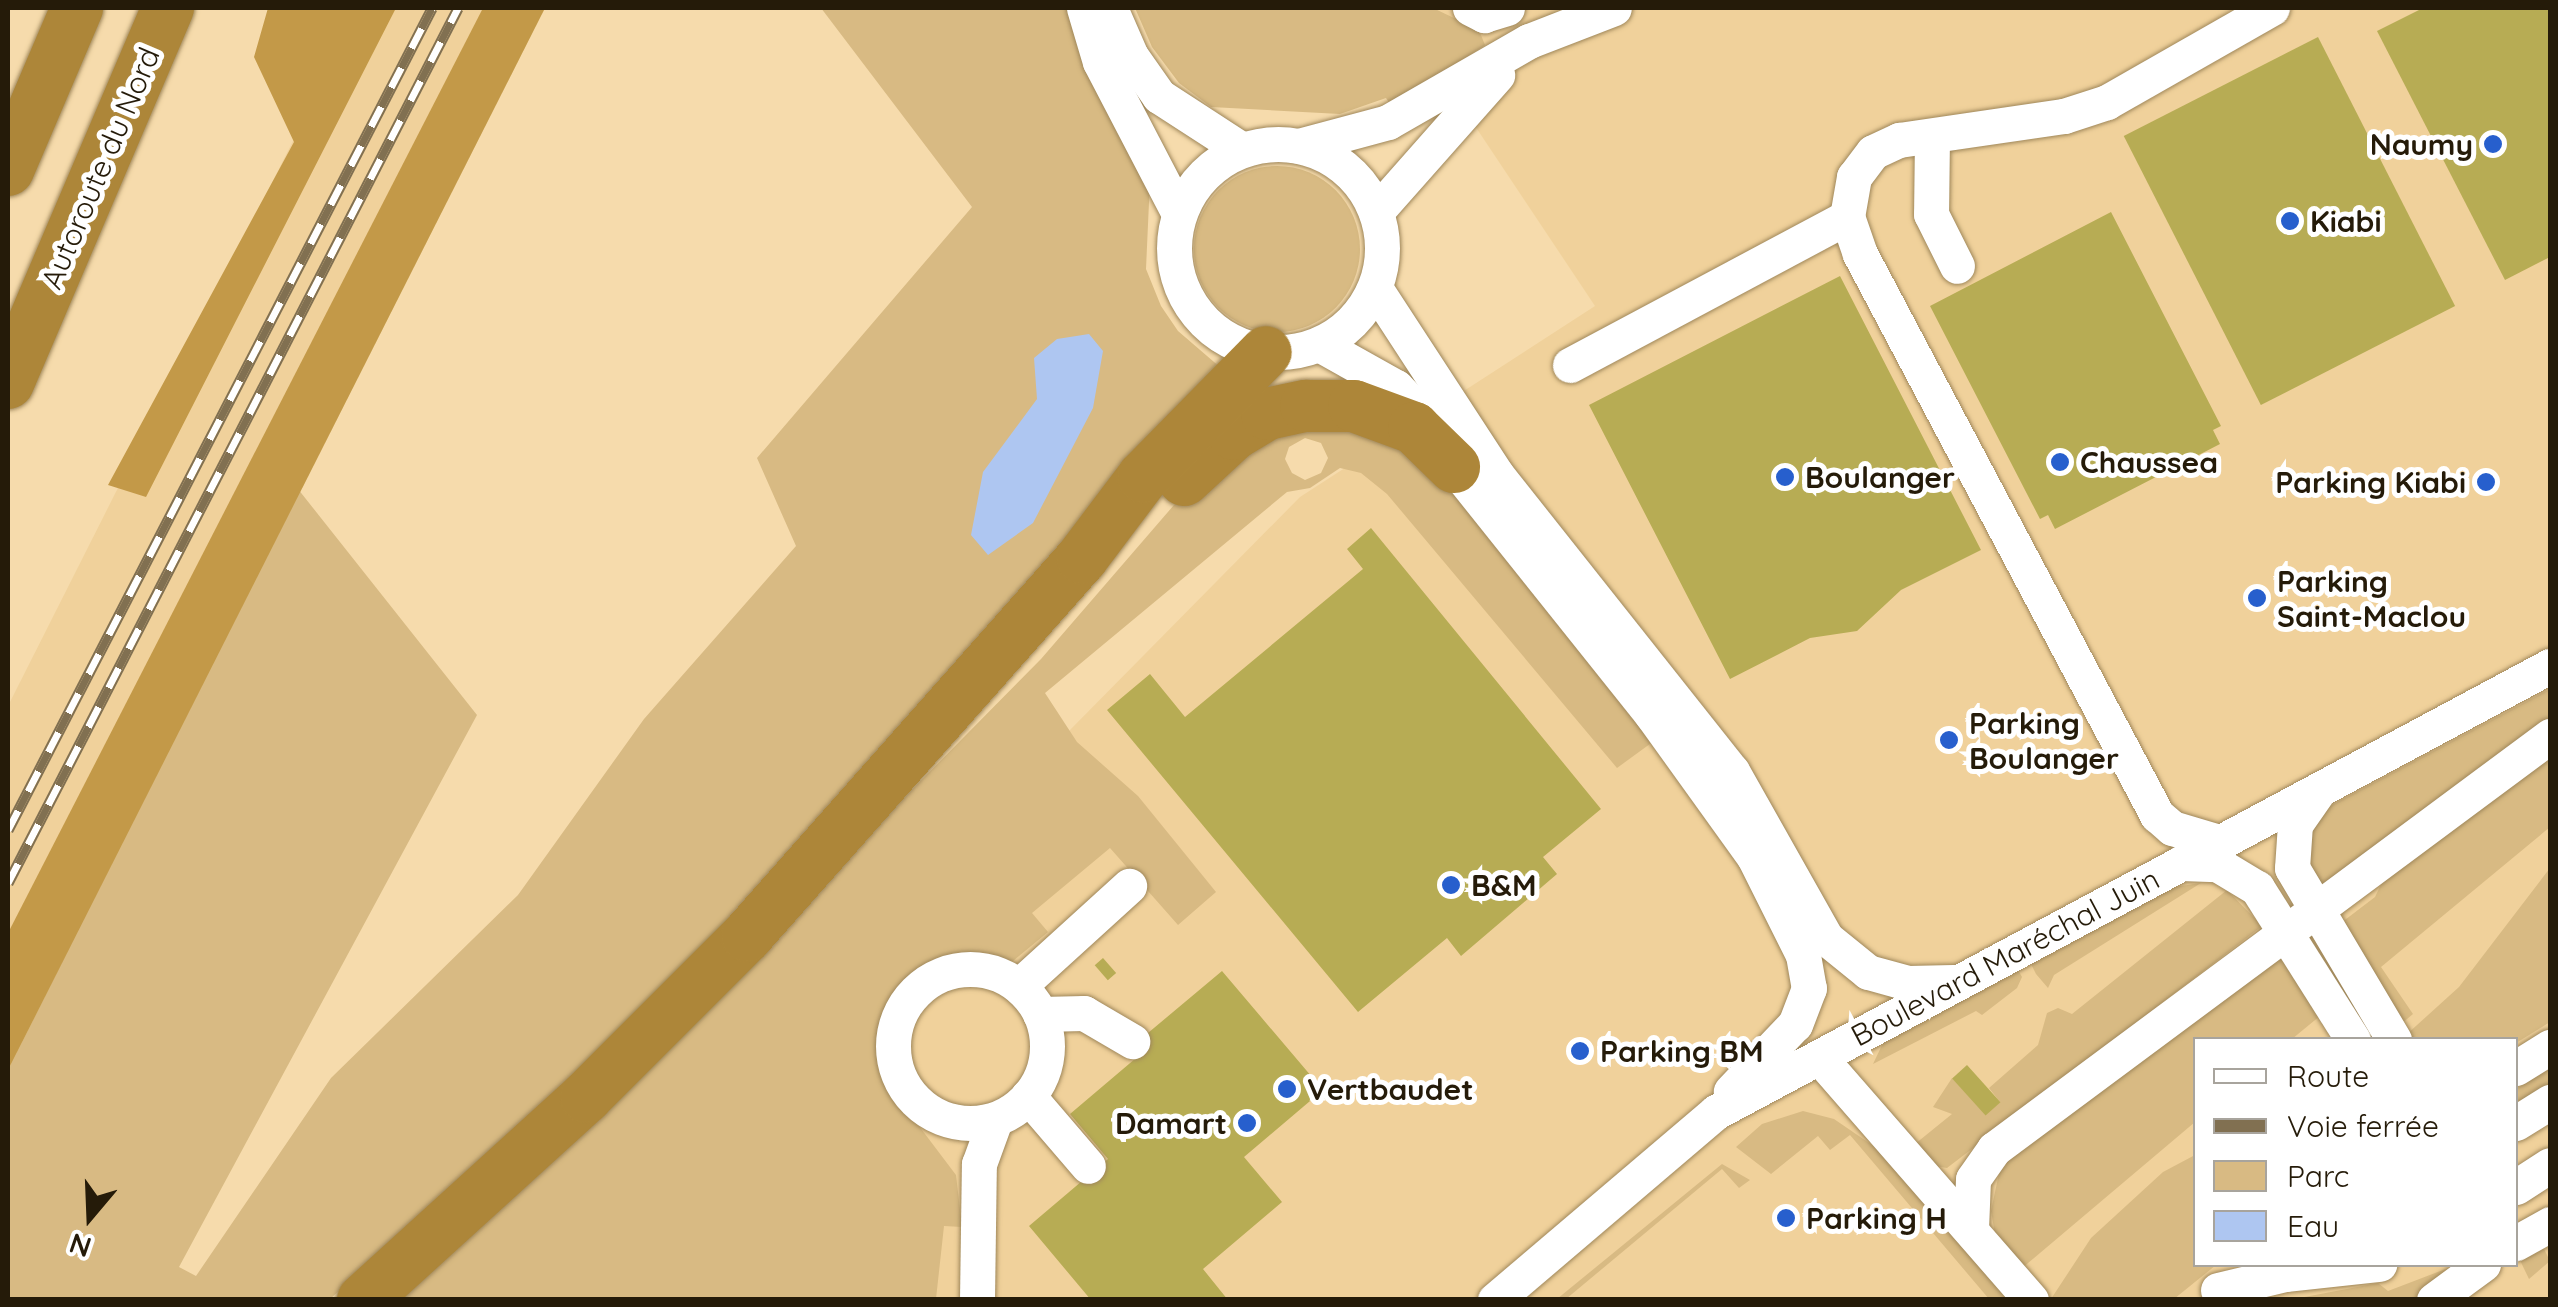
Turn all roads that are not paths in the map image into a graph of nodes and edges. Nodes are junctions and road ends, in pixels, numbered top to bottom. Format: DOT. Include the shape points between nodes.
graph roads {
  1 [pos="77,8"];
  2 [pos="168,8"];
  3 [pos="1084,8"];
  4 [pos="1110,8"];
  5 [pos="1470,8"];
  6 [pos="1506,8"];
  7 [pos="1614,8"];
  8 [pos="2272,8"];
  9 [pos="1529,42"];
  10 [pos="1932,136"];
  11 [pos="1300,146"];
  12 [pos="1242,150"];
  13 [pos="8,170"];
  14 [pos="1376,212"];
  15 [pos="1179,214"];
  16 [pos="1847,217"];
  17 [pos="1957,266"];
  18 [pos="1375,288"];
  19 [pos="1320,344"];
  20 [pos="1266,352"];
  21 [pos="1570,364"];
  22 [pos="8,383"];
  23 [pos="1454,466"];
  24 [pos="1082,558"];
  25 [pos="2550,666"];
  26 [pos="2550,736"];
  27 [pos="1718,779"];
  28 [pos="2321,789"];
  29 [pos="2219,842"];
  30 [pos="2180,863"];
  31 [pos="1130,886"];
  32 [pos="2316,911"];
  33 [pos="2286,932"];
  34 [pos="1959,982"];
  35 [pos="1018,986"];
  36 [pos="1040,1014"];
  37 [pos="2351,1037"];
  38 [pos="2392,1037"];
  39 [pos="1132,1041"];
  40 [pos="2550,1046"];
  41 [pos="1820,1058"];
  42 [pos="2518,1067"];
  43 [pos="1028,1096"];
  44 [pos="2550,1102"];
  45 [pos="1716,1112"];
  46 [pos="994,1120"];
  47 [pos="2518,1123"];
  48 [pos="2550,1165"];
  49 [pos="1088,1166"];
  50 [pos="2518,1186"];
  51 [pos="2550,1224"];
  52 [pos="1971,1229"];
  53 [pos="2518,1242"];
  54 [pos="2245,1267"];
  55 [pos="2327,1267"];
  56 [pos="2479,1267"];
  57 [pos="2292,1269"];
  58 [pos="2212,1295"];
  59 [pos="364,1300"];
  60 [pos="978,1300"];
  61 [pos="1495,1300"];
  62 [pos="2031,1300"];
  63 [pos="2434,1300"];
  1 -- 13 [label="highway"];
  2 -- 22 [label="highway, Autoroute du Nord"];
  3 -- 15 [label="street" via="1100,62"];
  4 -- 12 [label="street" via="1131,56 1159,96"];
  5 -- 6 [label="street" via="1484,15"];
  7 -- 9 [label="street"];
  8 -- 10 [label="street" via="2107,102 2064,116"];
  9 -- 11 [label="street" via="1388,122"];
  9 -- 14 [label="street"];
  10 -- 16 [label="street" via="1873,152 1854,177"];
  10 -- 17 [label="street" via="1931,214"];
  11 -- 12 [label="street"];
  11 -- 14 [label="street" via="1346,169"];
  12 -- 15 [label="street" via="1203,175"];
  14 -- 18 [label="street" via="1383,250"];
  15 -- 20 [label="street" via="1174,240 1183,292 1217,332"];
  16 -- 21 [label="street"];
  16 -- 29 [label="street" via="1860,254 2157,815 2172,828"];
  18 -- 19 [label="street" via="1343,330"];
  18 -- 27 [label="street" via="1498,475"];
  19 -- 20 [label="street"];
  19 -- 23 [label="street" via="1396,387 1432,424"];
  20 -- 24 [label="highway" via="1142,477"];
  23 -- 24 [label="highway" via="1414,428 1354,406 1267,414 1210,450 1134,536"];
  23 -- 27 [label="street" via="1652,715 1672,713 1714,764"];
  24 -- 59 [label="highway" via="747,936 586,1098"];
  25 -- 28 [label="street, Boulevard Maréchal Juin"];
  26 -- 32 [label="street"];
  27 -- 34 [label="street" via="1771,836 1826,938 1868,972 1908,983"];
  27 -- 45 [label="street" via="1803,955 1809,988 1796,1024"];
  28 -- 29 [label="street, Boulevard Maréchal Juin"];
  28 -- 32 [label="street" via="2290,842 2292,868"];
  29 -- 30 [label="street, Boulevard Maréchal Juin"];
  30 -- 33 [label="street" via="2217,864 2243,876"];
  30 -- 34 [label="street, Boulevard Maréchal Juin"];
  31 -- 35 [label="street"];
  32 -- 33 [label="street"];
  32 -- 38 [label="street"];
  33 -- 37 [label="street"];
  33 -- 52 [label="street" via="1994,1149 1972,1179"];
  34 -- 41 [label="street, Boulevard Maréchal Juin"];
  35 -- 36 [label="street"];
  35 -- 46 [label="street" via="997,974 948,972 916,992 896,1023 892,1048 908,1094 950,1121"];
  36 -- 39 [label="street" via="1084,1013"];
  36 -- 43 [label="street" via="1046,1059"];
  40 -- 42 [label="street"];
  41 -- 45 [label="street, Boulevard Maréchal Juin"];
  41 -- 52 [label="street"];
  43 -- 46 [label="street"];
  43 -- 49 [label="street"];
  44 -- 47 [label="street"];
  45 -- 61 [label="street, Boulevard Maréchal Juin"];
  46 -- 60 [label="street" via="979,1164"];
  48 -- 50 [label="street"];
  51 -- 53 [label="street"];
  52 -- 62 [label="street"];
  54 -- 58 [label="street"];
  55 -- 57 [label="street"];
  56 -- 63 [label="street"];
  57 -- 58 [label="street"];
}
